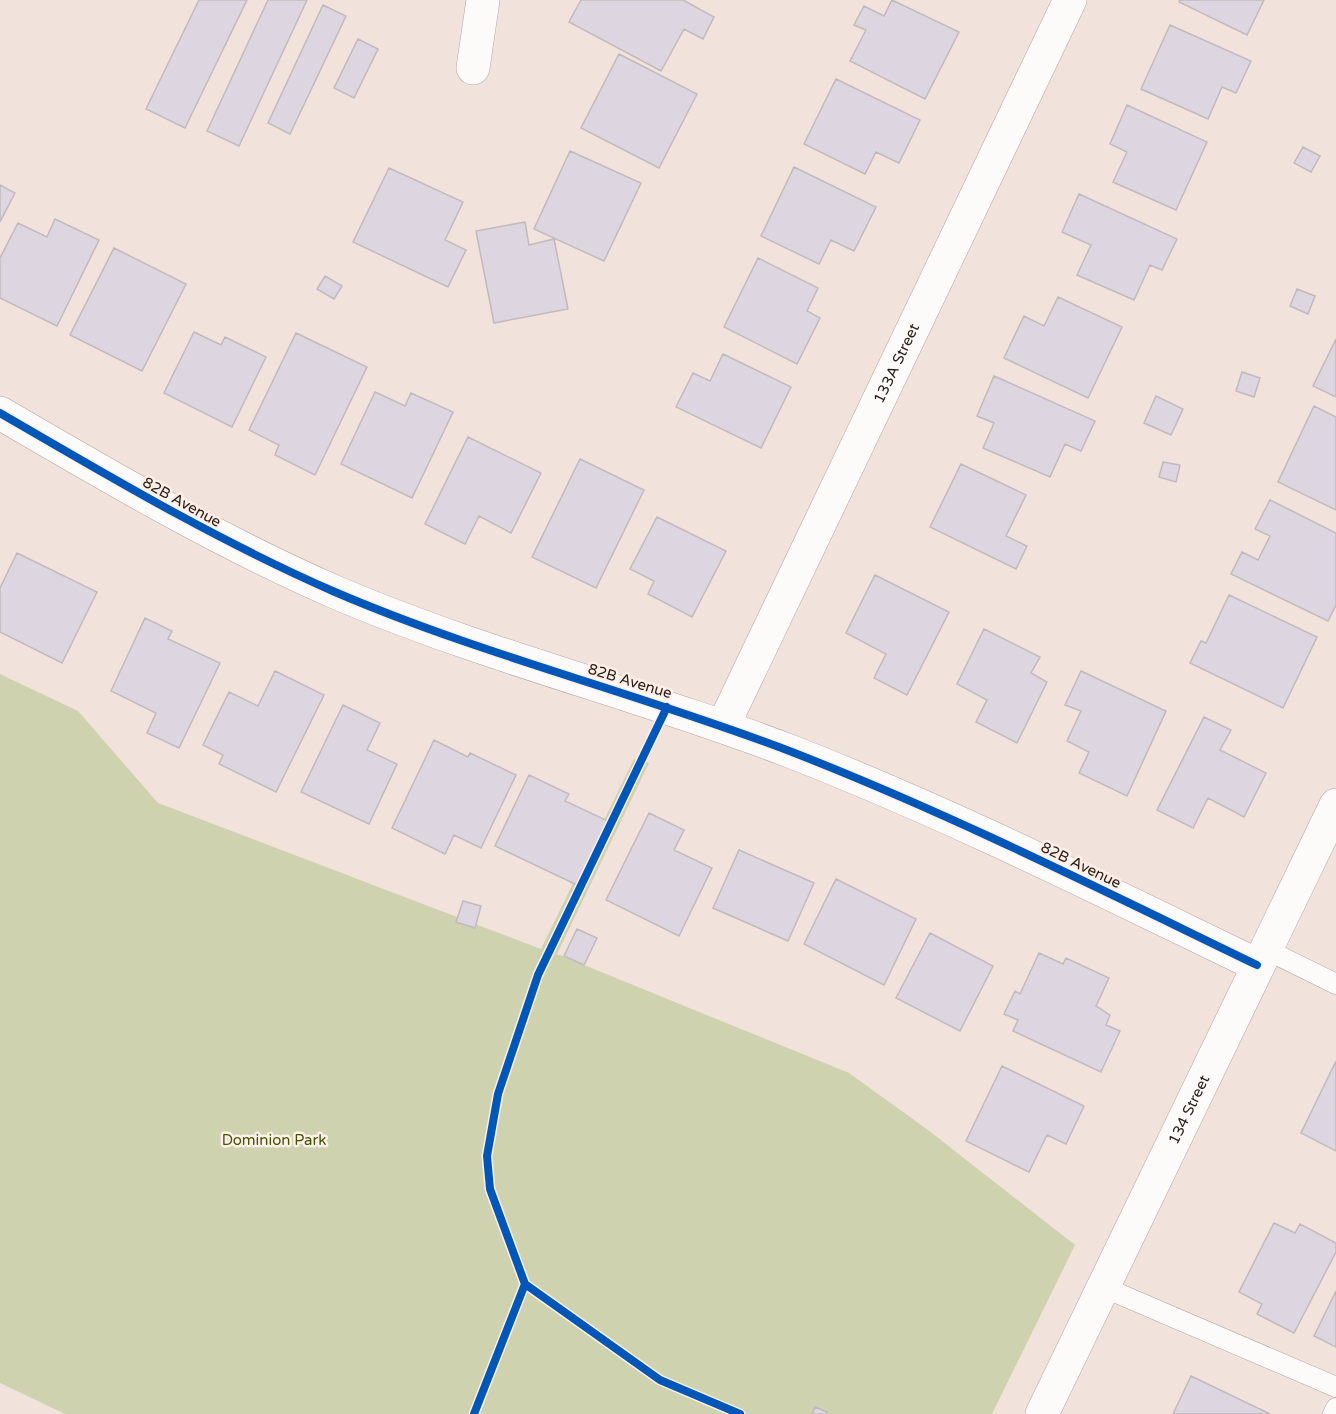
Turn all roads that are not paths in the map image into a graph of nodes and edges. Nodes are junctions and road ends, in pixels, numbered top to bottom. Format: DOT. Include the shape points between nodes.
graph roads {
  1 [pos="483,0"];
  2 [pos="1070,0"];
  3 [pos="473,68"];
  4 [pos="0,413"];
  5 [pos="723,726"];
  6 [pos="1336,805"];
  7 [pos="1261,957"];
  8 [pos="1336,984"];
  9 [pos="1103,1287"];
  10 [pos="1336,1387"];
  11 [pos="1336,1408"];
  12 [pos="1042,1414"];
  13 [pos="1333,1414"];
  1 -- 3 [label="street"];
  2 -- 5 [label="street, 133A Street"];
  4 -- 5 [label="street, 82B Avenue" via="177,516 338,593 504,655"];
  5 -- 7 [label="street, 82B Avenue" via="929,807"];
  6 -- 7 [label="street, 134 Street"];
  7 -- 8 [label="lane"];
  7 -- 9 [label="street, 134 Street"];
  9 -- 10 [label="lane"];
  9 -- 12 [label="street, 134 Street"];
  11 -- 13 [label="lane"];
}
